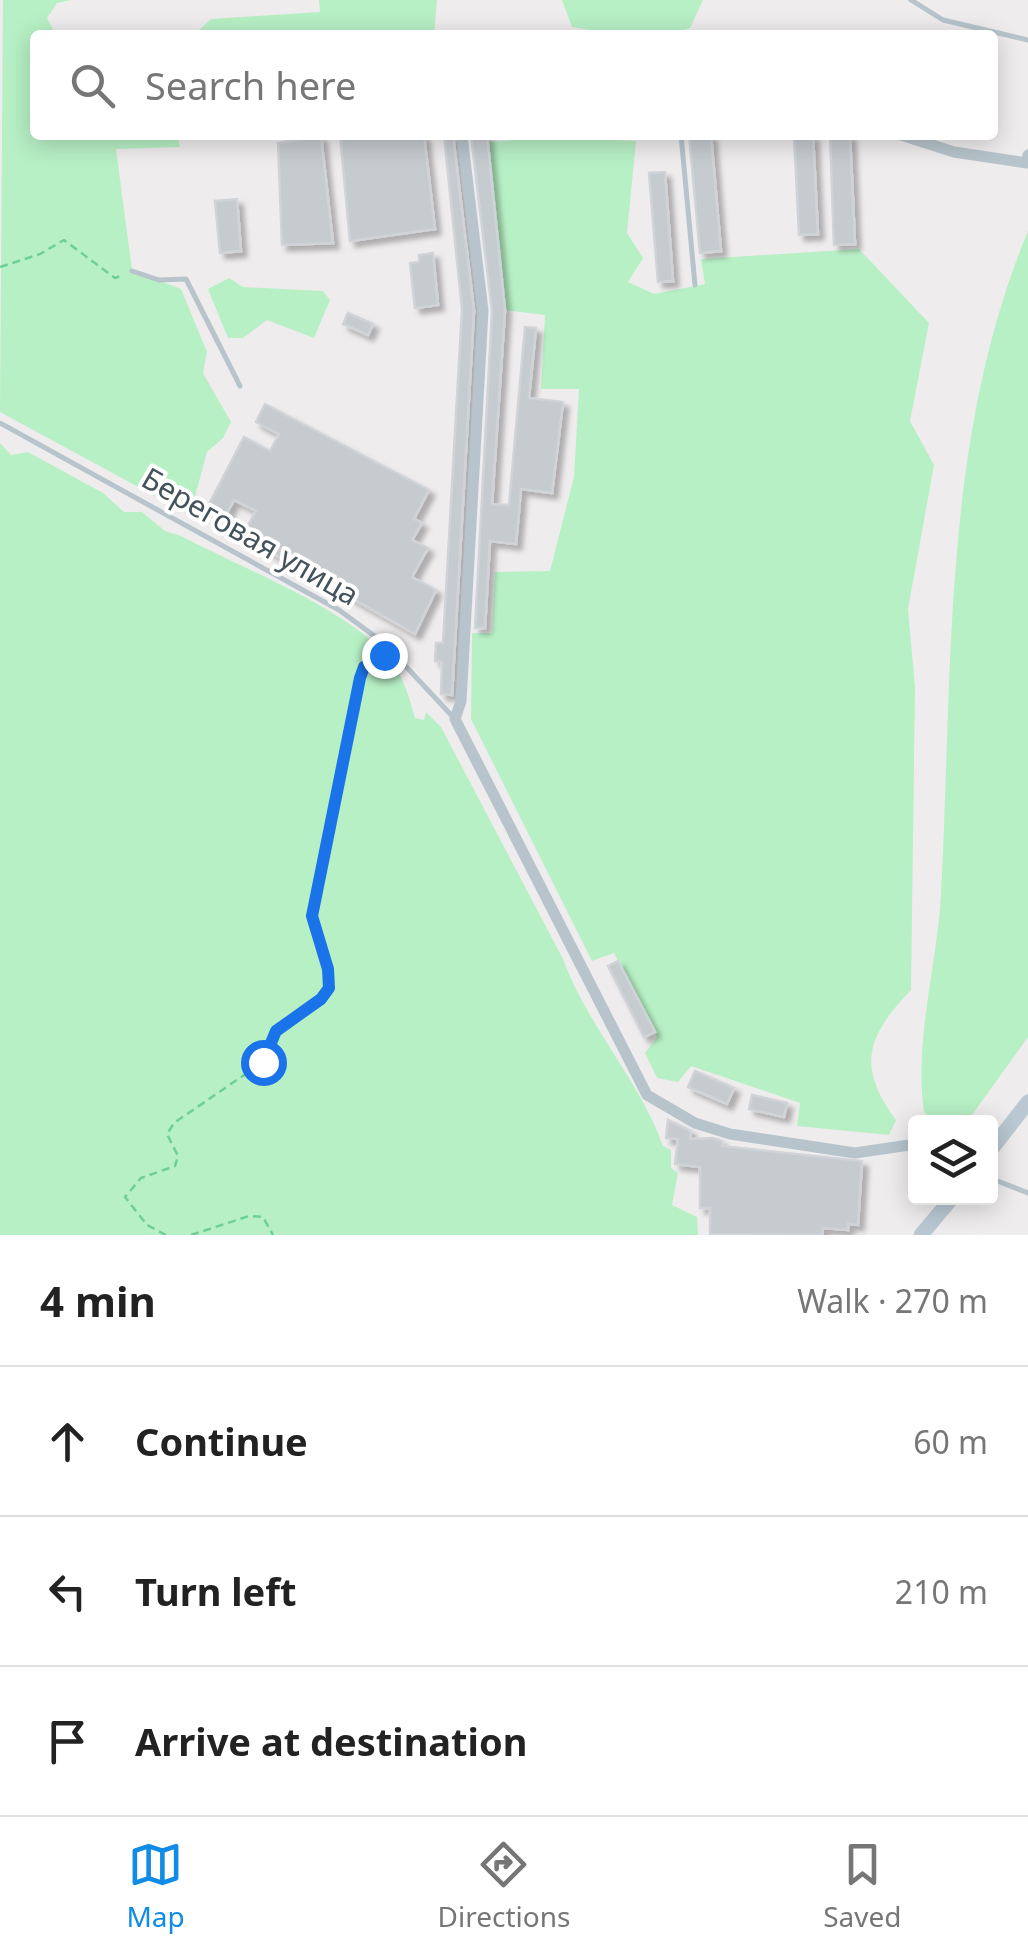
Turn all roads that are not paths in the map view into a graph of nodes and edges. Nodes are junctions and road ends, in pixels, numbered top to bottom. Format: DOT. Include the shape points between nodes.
graph roads {
  1 [pos="911,0"];
  2 [pos="986,30"];
  3 [pos="998,33"];
  4 [pos="1028,40"];
  5 [pos="463,140"];
  6 [pos="681,140"];
  7 [pos="916,140"];
  8 [pos="1028,154"];
  9 [pos="132,271"];
  10 [pos="695,285"];
  11 [pos="240,386"];
  12 [pos="0,424"];
  13 [pos="455,719"];
  14 [pos="1028,1102"];
  15 [pos="1028,1123"];
  16 [pos="998,1139"];
  17 [pos="998,1141"];
  18 [pos="908,1145"];
  19 [pos="998,1181"];
  20 [pos="1028,1193"];
  21 [pos="946,1205"];
  22 [pos="920,1235"];
  1 -- 2 [label="lane" via="943,20"];
  3 -- 4 [label="lane"];
  5 -- 13 [label="street" via="483,311"];
  6 -- 10 [label="lane"];
  7 -- 8 [label="street" via="1027,163"];
  9 -- 11 [label="lane" via="186,279"];
  12 -- 13 [label="lane, Береговая улица" via="339,610 394,654"];
  13 -- 18 [label="street" via="647,1095 730,1134 855,1153"];
  14 -- 16 [label="street"];
  15 -- 17 [label="street"];
  19 -- 20 [label="lane"];
  21 -- 22 [label="street"];
}
